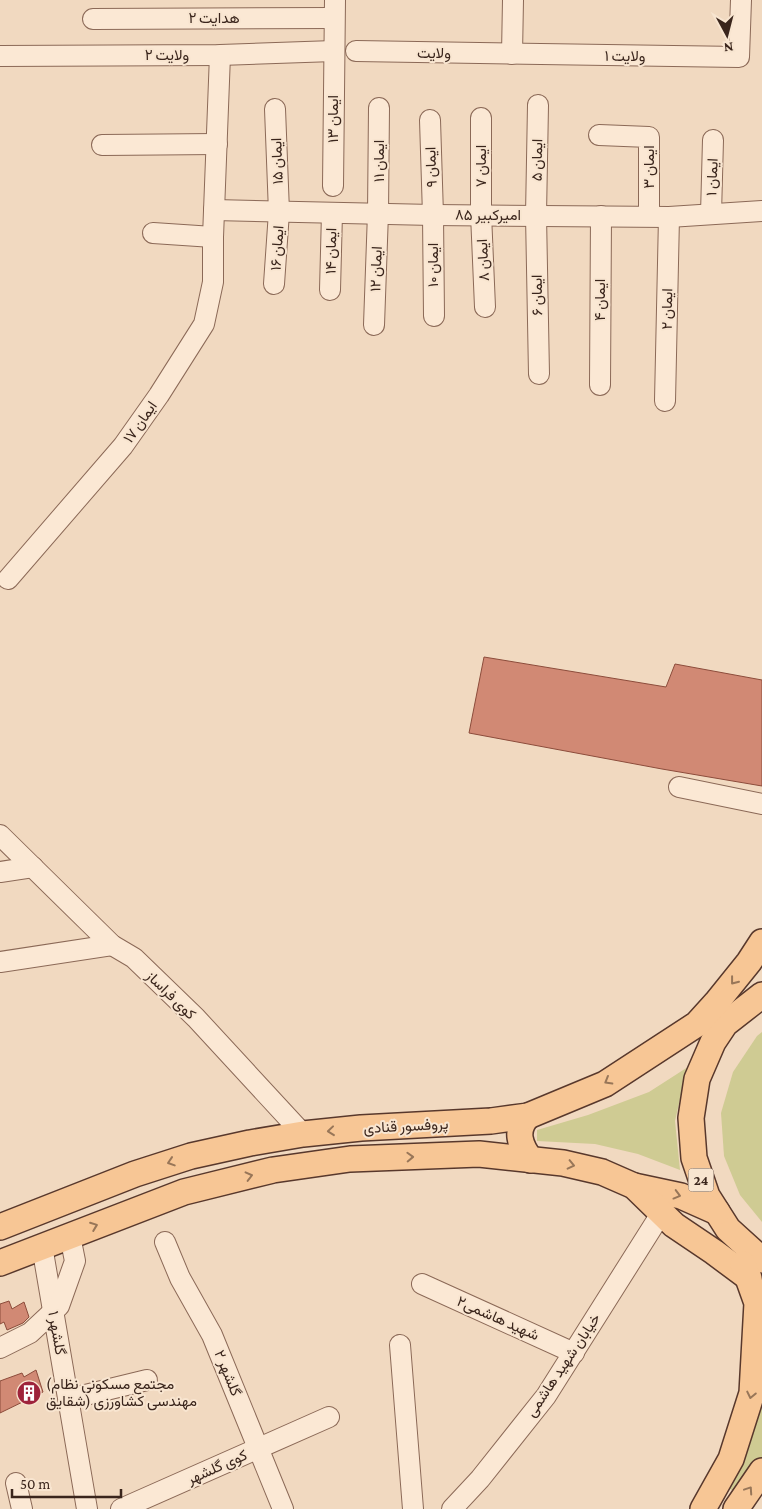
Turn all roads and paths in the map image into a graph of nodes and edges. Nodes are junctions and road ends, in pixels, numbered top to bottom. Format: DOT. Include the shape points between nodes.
graph roads {
  1 [pos="513,0"];
  2 [pos="741,0"];
  3 [pos="335,9"];
  4 [pos="94,19"];
  5 [pos="334,51"];
  6 [pos="356,51"];
  7 [pos="512,54"];
  8 [pos="220,55"];
  9 [pos="0,56"];
  10 [pos="538,105"];
  11 [pos="378,108"];
  12 [pos="275,109"];
  13 [pos="481,118"];
  14 [pos="430,120"];
  15 [pos="599,135"];
  16 [pos="713,140"];
  17 [pos="216,144"];
  18 [pos="102,146"];
  19 [pos="333,186"];
  20 [pos="214,210"];
  21 [pos="762,211"];
  22 [pos="279,212"];
  23 [pos="332,213"];
  24 [pos="378,213"];
  25 [pos="481,214"];
  26 [pos="711,214"];
  27 [pos="433,215"];
  28 [pos="536,215"];
  29 [pos="601,216"];
  30 [pos="649,216"];
  31 [pos="669,216"];
  32 [pos="153,233"];
  33 [pos="213,237"];
  34 [pos="274,284"];
  35 [pos="330,290"];
  36 [pos="485,306"];
  37 [pos="434,316"];
  38 [pos="374,325"];
  39 [pos="539,374"];
  40 [pos="600,385"];
  41 [pos="665,401"];
  42 [pos="8,579"];
  43 [pos="679,787"];
  44 [pos="762,804"];
  45 [pos="0,836"];
  46 [pos="32,867"];
  47 [pos="0,872"];
  48 [pos="762,942"];
  49 [pos="112,945"];
  50 [pos="0,962"];
  51 [pos="762,996"];
  52 [pos="528,1116"];
  53 [pos="482,1122"];
  54 [pos="303,1134"];
  55 [pos="479,1154"];
  56 [pos="531,1160"];
  57 [pos="634,1186"];
  58 [pos="663,1214"];
  59 [pos="722,1221"];
  60 [pos="0,1227"];
  61 [pos="70,1236"];
  62 [pos="164,1242"];
  63 [pos="42,1246"];
  64 [pos="0,1263"];
  65 [pos="756,1269"];
  66 [pos="422,1284"];
  67 [pos="400,1346"];
  68 [pos="0,1348"];
  69 [pos="758,1350"];
  70 [pos="574,1353"];
  71 [pos="147,1380"];
  72 [pos="68,1399"];
  73 [pos="329,1417"];
  74 [pos="259,1448"];
  75 [pos="762,1471"];
  76 [pos="16,1483"];
  77 [pos="22,1509"];
  78 [pos="87,1509"];
  79 [pos="121,1509"];
  80 [pos="283,1509"];
  81 [pos="413,1509"];
  82 [pos="452,1509"];
  83 [pos="703,1509"];
  84 [pos="736,1509"];
  1 -- 7 [label="street"];
  2 -- 7 [label="street, ولایت ۱" via="738,57"];
  3 -- 4 [label="street, هدایت ۲"];
  3 -- 5 [label="street, ایمان ۱۳"];
  5 -- 8 [label="street, ولایت ۲"];
  5 -- 19 [label="street, ایمان ۱۳"];
  6 -- 7 [label="street, ولایت"];
  8 -- 9 [label="street, ولایت ۲"];
  8 -- 17 [label="street, ایمان ۱۷"];
  10 -- 28 [label="street, ایمان ۵"];
  11 -- 24 [label="street, ایمان ۱۱"];
  12 -- 22 [label="street, ایمان ۱۵"];
  13 -- 25 [label="street, ایمان ۷"];
  14 -- 27 [label="street, ایمان ۹"];
  15 -- 30 [label="street, ایمان ۳" via="649,138"];
  16 -- 26 [label="street, ایمان ۱"];
  17 -- 18 [label="street"];
  17 -- 20 [label="street, ایمان ۱۷"];
  20 -- 22 [label="street, امیرکبیر ۸۵"];
  20 -- 33 [label="street, ایمان ۱۷"];
  21 -- 26 [label="street, امیرکبیر ۸۵"];
  22 -- 23 [label="street, امیرکبیر ۸۵"];
  22 -- 34 [label="street, ایمان ۱۶"];
  23 -- 24 [label="street, امیرکبیر ۸۵"];
  23 -- 35 [label="street, ایمان ۱۴"];
  24 -- 27 [label="street, امیرکبیر ۸۵"];
  24 -- 38 [label="street, ایمان ۱۲"];
  25 -- 27 [label="street, امیرکبیر ۸۵"];
  25 -- 28 [label="street, امیرکبیر ۸۵"];
  25 -- 36 [label="street, ایمان ۸"];
  26 -- 31 [label="street, امیرکبیر ۸۵"];
  27 -- 37 [label="street, ایمان ۱۰"];
  28 -- 29 [label="street, امیرکبیر ۸۵"];
  28 -- 39 [label="street, ایمان ۶"];
  29 -- 30 [label="street, امیرکبیر ۸۵"];
  29 -- 40 [label="street, ایمان ۴"];
  30 -- 31 [label="street, امیرکبیر ۸۵"];
  31 -- 41 [label="street, ایمان ۲"];
  32 -- 33 [label="street"];
  33 -- 42 [label="street, ایمان ۱۷" via="213,282 204,324 123,446"];
  43 -- 44 [label="street"];
  45 -- 46 [label="street, کوی فراساز"];
  46 -- 47 [label="street"];
  46 -- 49 [label="street, کوی فراساز"];
  48 -- 52 [label="main road, پروفسور قنادی, one-way" via="697,1024 605,1084"];
  49 -- 50 [label="street"];
  49 -- 54 [label="street, کوی فراساز" via="134,958 196,1018"];
  51 -- 59 [label="main road, 24" via="725,1024 713,1042 697,1079 691,1118 694,1158 706,1196"];
  52 -- 53 [label="main road, پروفسور قنادی"];
  52 -- 56 [label="main road" via="522,1122 520,1140"];
  53 -- 54 [label="main road, پروفسور قنادی, one-way"];
  53 -- 55 [label="main road" via="489,1138"];
  54 -- 60 [label="main road, پروفسور قنادی, one-way" via="190,1156"];
  55 -- 56 [label="main road, پروفسور قنادی"];
  61 -- 55 [label="main road, پروفسور قنادی, one-way" via="184,1192 273,1170 350,1159"];
  56 -- 57 [label="main road, پروفسور قنادی, one-way" via="602,1172"];
  57 -- 58 [label="main road, پروفسور قنادی"];
  57 -- 59 [label="main road, one-way" via="682,1196"];
  58 -- 65 [label="main road, پروفسور قنادی" via="680,1230 714,1252"];
  58 -- 70 [label="street, خیابان شهید هاشمی"];
  59 -- 65 [label="main road"];
  61 -- 63 [label="main road, پروفسور قنادی"];
  61 -- 68 [label="street" via="75,1261 59,1306 30,1333"];
  62 -- 74 [label="street, گلشهر ۲" via="212,1335"];
  63 -- 64 [label="main road, پروفسور قنادی"];
  63 -- 72 [label="street, گلشهر ۱"];
  65 -- 69 [label="main road"];
  66 -- 70 [label="street, شهید هاشمی۲"];
  67 -- 81 [label="street"];
  69 -- 83 [label="main road, one-way" via="752,1393 731,1459"];
  70 -- 82 [label="street, خیابان شهید هاشمی" via="546,1396"];
  71 -- 72 [label="street"];
  72 -- 78 [label="street, گلشهر ۱"];
  73 -- 74 [label="street, کوی گلشهر"];
  74 -- 79 [label="street, کوی گلشهر"];
  74 -- 80 [label="street, گلشهر ۲"];
  84 -- 75 [label="main road, one-way"];
  76 -- 77 [label="street"];
}
